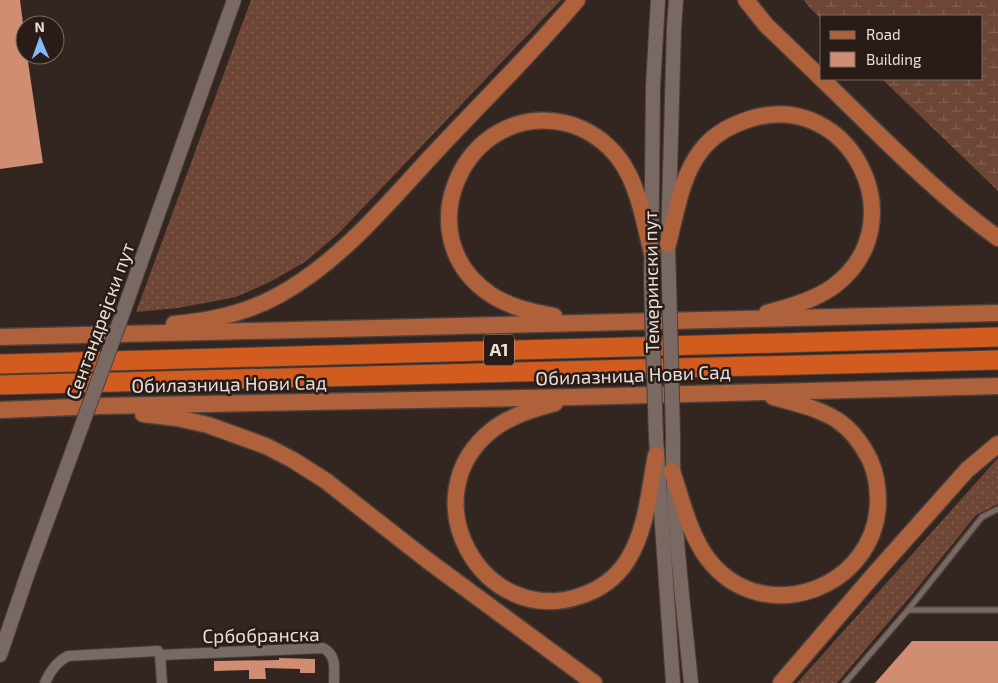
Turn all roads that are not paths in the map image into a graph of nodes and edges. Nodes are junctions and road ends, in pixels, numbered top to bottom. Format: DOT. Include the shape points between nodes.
graph roads {
  1 [pos="234,0"];
  2 [pos="577,0"];
  3 [pos="658,0"];
  4 [pos="676,0"];
  5 [pos="746,0"];
  6 [pos="820,77"];
  7 [pos="823,80"];
  8 [pos="998,238"];
  9 [pos="668,244"];
  10 [pos="652,253"];
  11 [pos="998,313"];
  12 [pos="749,319"];
  13 [pos="584,322"];
  14 [pos="134,334"];
  15 [pos="0,337"];
  16 [pos="998,337"];
  17 [pos="998,360"];
  18 [pos="0,364"];
  19 [pos="0,385"];
  20 [pos="998,386"];
  21 [pos="756,392"];
  22 [pos="576,397"];
  23 [pos="100,406"];
  24 [pos="0,410"];
  25 [pos="998,444"];
  26 [pos="656,455"];
  27 [pos="672,471"];
  28 [pos="998,509"];
  29 [pos="908,610"];
  30 [pos="998,610"];
  31 [pos="0,655"];
  32 [pos="160,655"];
  33 [pos="45,683"];
  34 [pos="162,683"];
  35 [pos="334,683"];
  36 [pos="594,683"];
  37 [pos="673,683"];
  38 [pos="691,683"];
  39 [pos="780,683"];
  40 [pos="845,683"];
  1 -- 31 [label="main road, Сентандрејски пут, bridge"];
  2 -- 14 [label="main road" via="367,224 322,267 278,296 243,312 159,325"];
  3 -- 10 [label="main road, Темерински пут" via="651,161"];
  4 -- 9 [label="main road, Темерински пут"];
  5 -- 6 [label="main road" via="766,25"];
  7 -- 8 [label="main road" via="918,170"];
  9 -- 12 [label="main road" via="683,188 694,162 706,145 732,125 766,115 790,116 822,126 841,139 859,162 871,195 872,219 863,251 842,280 822,294"];
  9 -- 27 [label="main road, Темерински пут, bridge"];
  10 -- 13 [label="main road" via="638,199 626,170 607,145 592,134 567,124 534,121 498,133 476,150 460,173 450,201 449,230 461,263 480,287 499,300 525,310"];
  10 -- 26 [label="main road, Темерински пут, bridge"];
  11 -- 12 [label="main road"];
  12 -- 13 [label="main road"];
  13 -- 14 [label="main road"];
  14 -- 15 [label="main road"];
  16 -- 18 [label="highway, A1"];
  17 -- 19 [label="highway, A1"];
  20 -- 21 [label="main road, Обилазница Нови Сад"];
  21 -- 22 [label="main road, Обилазница Нови Сад"];
  21 -- 27 [label="main road" via="829,416 845,426 865,449 877,481 877,514 866,546 847,570 823,586 802,594 766,594 734,582 716,568 699,545"];
  22 -- 23 [label="main road, Обилазница Нови Сад"];
  22 -- 26 [label="main road" via="534,409 501,424 481,441 465,464 456,495 457,520 470,555 491,580 519,595 545,601 575,598 604,585 622,568 638,538"];
  23 -- 24 [label="main road, Обилазница Нови Сад"];
  23 -- 36 [label="main road" via="208,425 266,446 293,460 326,481"];
  25 -- 39 [label="main road" via="961,477"];
  26 -- 37 [label="main road, Темерински пут"];
  27 -- 38 [label="main road, Темерински пут"];
  28 -- 29 [label="lane" via="982,517"];
  29 -- 30 [label="lane"];
  29 -- 40 [label="lane"];
  32 -- 33 [label="street, Србобранска" via="158,651 68,656 50,670"];
  32 -- 34 [label="street"];
  32 -- 35 [label="street, Србобранска" via="323,648 334,660"];
}
